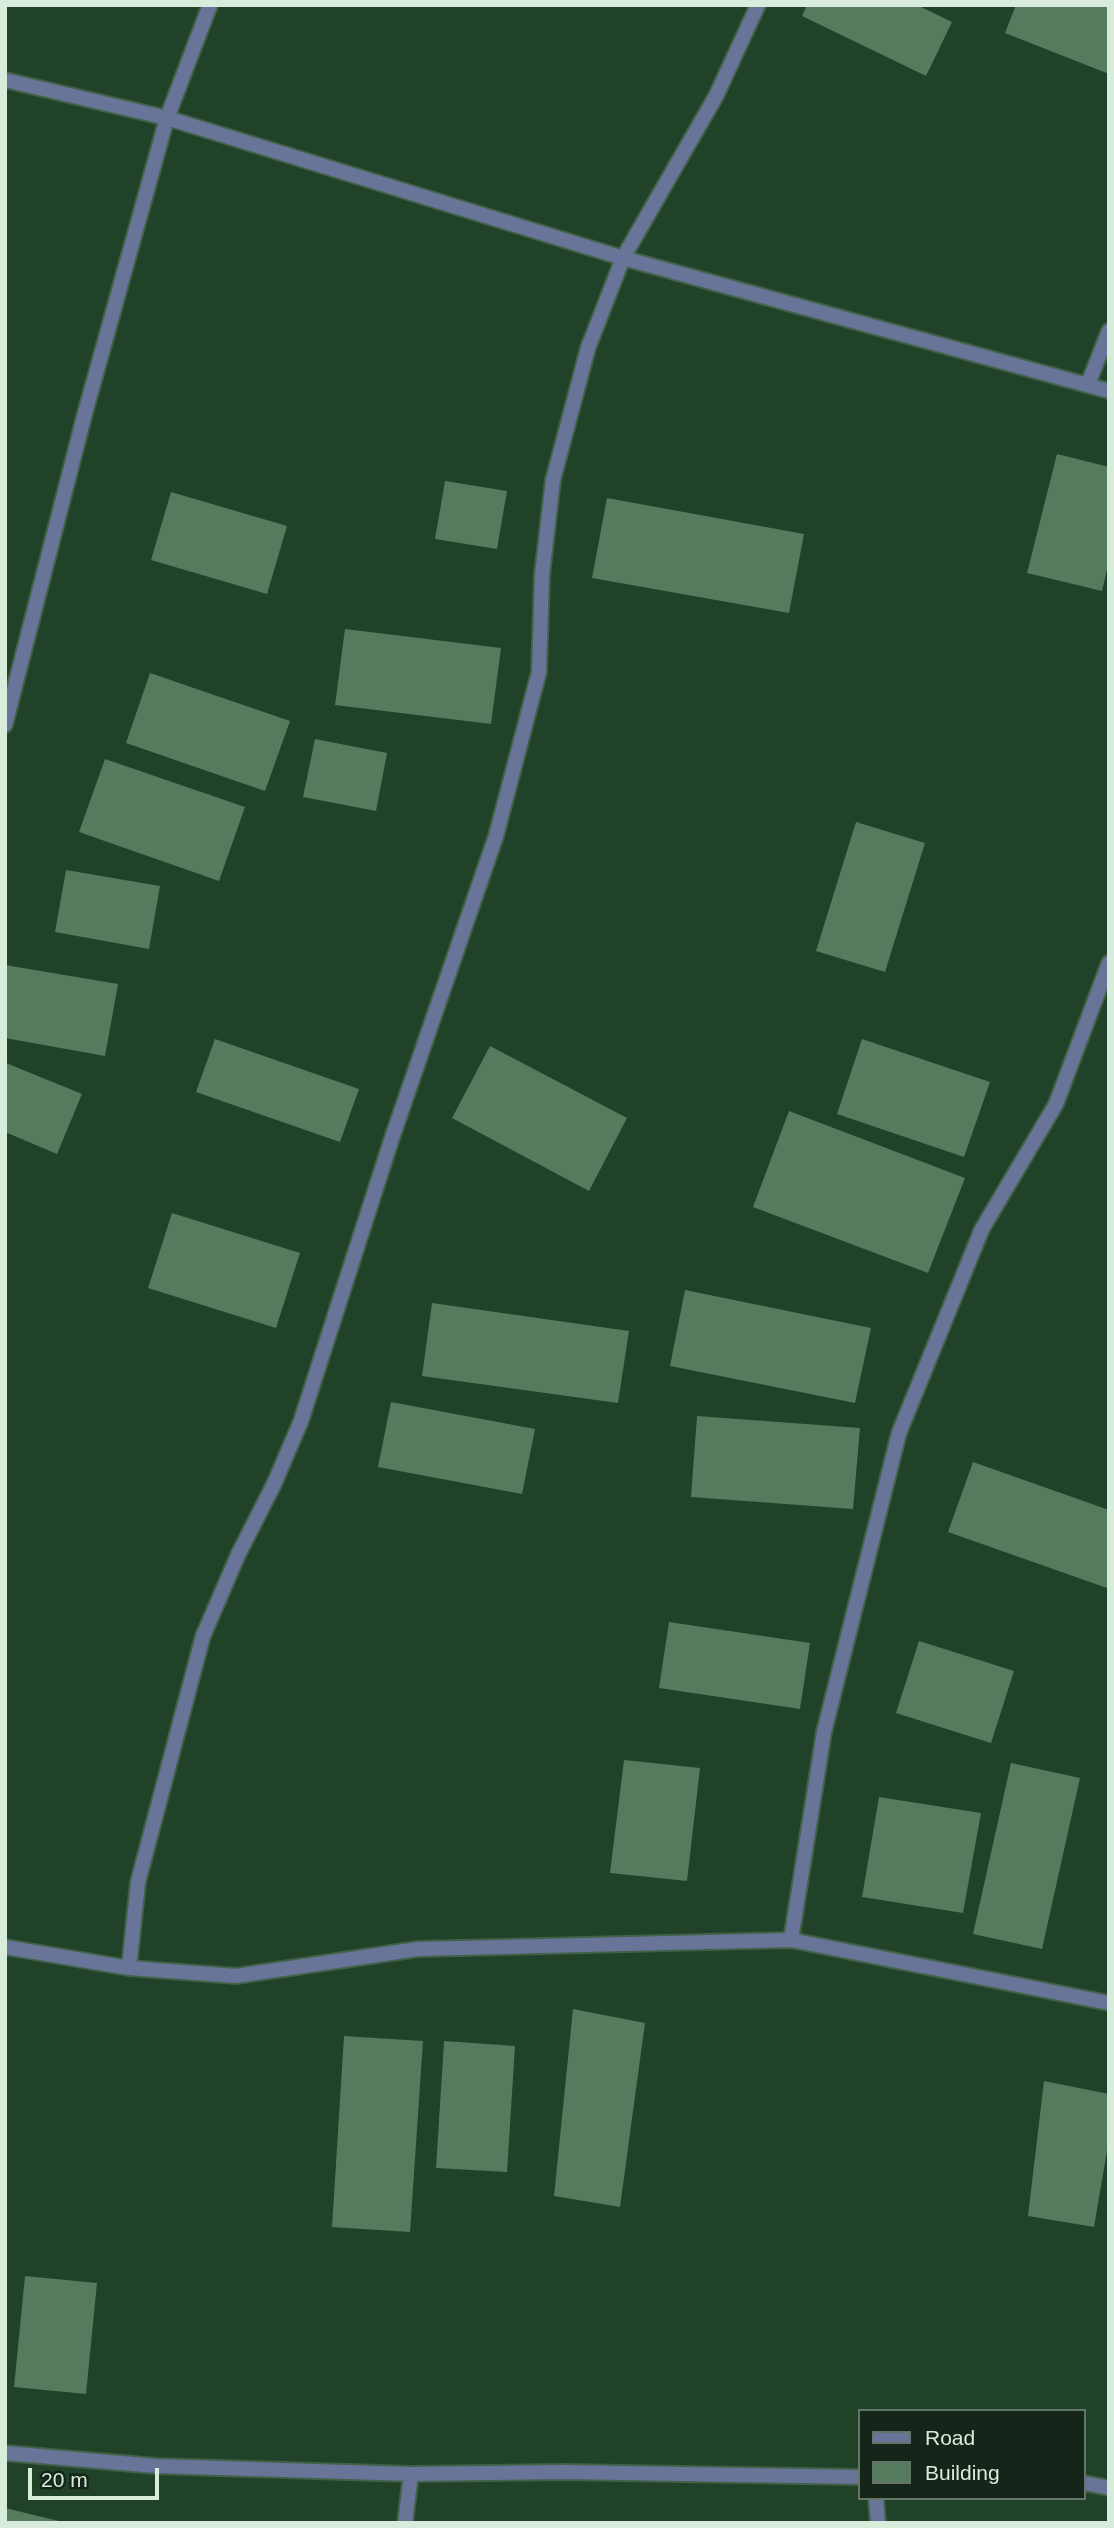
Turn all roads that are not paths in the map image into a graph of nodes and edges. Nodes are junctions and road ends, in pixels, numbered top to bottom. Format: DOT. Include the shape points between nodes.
graph roads {
  1 [pos="210,5"];
  2 [pos="758,5"];
  3 [pos="5,80"];
  4 [pos="167,118"];
  5 [pos="623,258"];
  6 [pos="1109,331"];
  7 [pos="1088,384"];
  8 [pos="1109,391"];
  9 [pos="5,725"];
  10 [pos="1109,963"];
  11 [pos="791,1940"];
  12 [pos="5,1947"];
  13 [pos="129,1968"];
  14 [pos="1109,2003"];
  15 [pos="5,2453"];
  16 [pos="411,2474"];
  17 [pos="858,2477"];
  18 [pos="1086,2483"];
  19 [pos="1109,2488"];
  20 [pos="876,2500"];
  21 [pos="405,2523"];
  22 [pos="878,2523"];
  1 -- 4 [label="street"];
  2 -- 5 [label="street" via="716,96"];
  3 -- 4 [label="street"];
  4 -- 5 [label="street"];
  4 -- 9 [label="street"];
  5 -- 7 [label="street"];
  5 -- 13 [label="street" via="588,348 554,480 542,575 539,673 496,836 301,1421 203,1636 138,1882"];
  6 -- 7 [label="street"];
  7 -- 8 [label="street"];
  10 -- 11 [label="street" via="1056,1104 982,1229 899,1433 824,1732"];
  11 -- 13 [label="street" via="418,1949 236,1976"];
  11 -- 14 [label="street"];
  12 -- 13 [label="street"];
  15 -- 16 [label="street" via="156,2466"];
  16 -- 17 [label="street"];
  16 -- 21 [label="street"];
  18 -- 19 [label="street"];
  20 -- 22 [label="street"];
}
